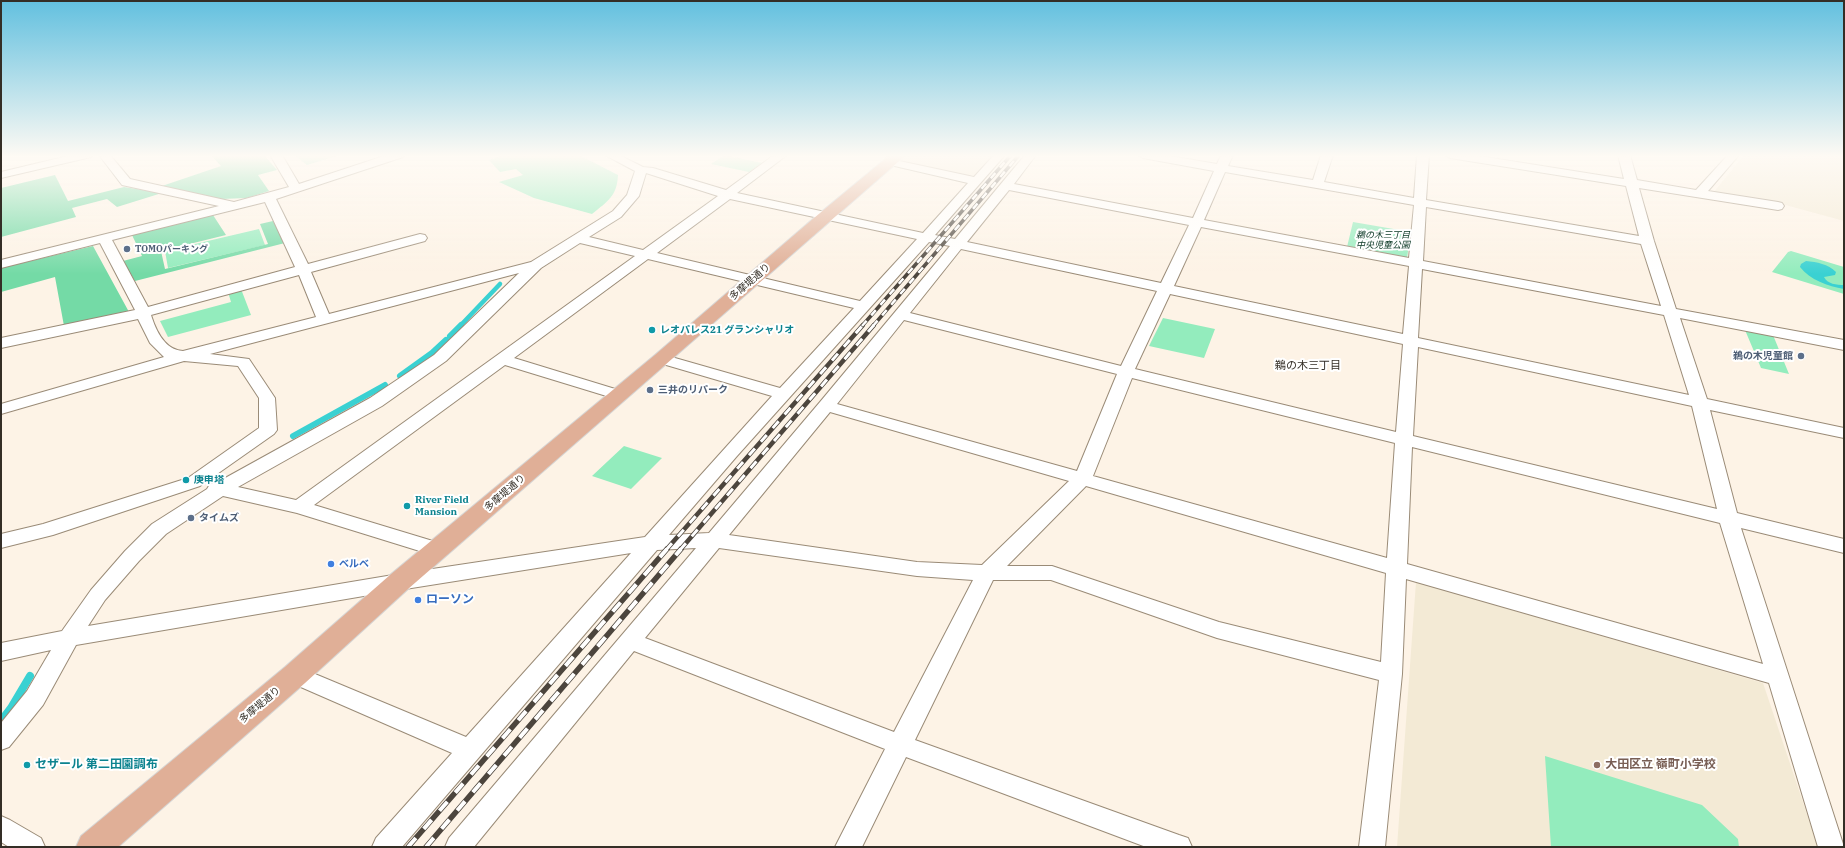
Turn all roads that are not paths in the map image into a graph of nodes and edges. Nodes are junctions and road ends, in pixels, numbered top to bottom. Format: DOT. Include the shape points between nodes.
graph roads {
  1 [pos="184,195"];
  2 [pos="277,195"];
  3 [pos="633,195"];
  4 [pos="728,195"];
  5 [pos="852,195"];
  6 [pos="965,195"];
  7 [pos="999,195"];
  8 [pos="1052,195"];
  9 [pos="1209,195"];
  10 [pos="1375,195"];
  11 [pos="1421,195"];
  12 [pos="1634,195"];
  13 [pos="1703,195"];
  14 [pos="269,197"];
  15 [pos="1420,202"];
  16 [pos="236,206"];
  17 [pos="1778,206"];
  18 [pos="826,216"];
  19 [pos="1198,222"];
  20 [pos="104,238"];
  21 [pos="420,238"];
  22 [pos="577,238"];
  23 [pos="927,238"];
  24 [pos="1647,241"];
  25 [pos="958,244"];
  26 [pos="646,254"];
  27 [pos="1,264"];
  28 [pos="1416,264"];
  29 [pos="536,265"];
  30 [pos="303,269"];
  31 [pos="753,280"];
  32 [pos="1165,288"];
  33 [pos="864,306"];
  34 [pos="144,312"];
  35 [pos="1670,312"];
  36 [pos="900,315"];
  37 [pos="324,320"];
  38 [pos="1411,341"];
  39 [pos="1,344"];
  40 [pos="1844,345"];
  41 [pos="184,356"];
  42 [pos="503,359"];
  43 [pos="662,359"];
  44 [pos="1126,372"];
  45 [pos="618,394"];
  46 [pos="783,394"];
  47 [pos="1700,403"];
  48 [pos="826,406"];
  49 [pos="1,409"];
  50 [pos="1844,433"];
  51 [pos="1404,438"];
  52 [pos="1083,478"];
  53 [pos="194,482"];
  54 [pos="221,489"];
  55 [pos="299,507"];
  56 [pos="1728,517"];
  57 [pos="714,540"];
  58 [pos="1,541"];
  59 [pos="652,543"];
  60 [pos="1844,546"];
  61 [pos="439,550"];
  62 [pos="1397,570"];
  63 [pos="987,573"];
  64 [pos="399,582"];
  65 [pos="69,638"];
  66 [pos="631,641"];
  67 [pos="1,652"];
  68 [pos="1391,674"];
  69 [pos="295,675"];
  70 [pos="1778,677"];
  71 [pos="1,740"];
  72 [pos="901,745"];
  73 [pos="470,750"];
  74 [pos="1,828"];
  75 [pos="32,847"];
  76 [pos="93,847"];
  77 [pos="385,847"];
  78 [pos="458,847"];
  79 [pos="848,847"];
  80 [pos="1180,847"];
  81 [pos="1372,847"];
  82 [pos="1831,847"];
  1 -- 16 [label="street"];
  2 -- 14 [label="street"];
  3 -- 22 [label="street" via="617,214"];
  4 -- 18 [label="street"];
  4 -- 26 [label="street"];
  5 -- 18 [label="main road, 多摩堤通り"];
  6 -- 23 [label="street"];
  7 -- 25 [label="street"];
  8 -- 19 [label="street"];
  9 -- 19 [label="street"];
  10 -- 15 [label="street"];
  11 -- 15 [label="street"];
  12 -- 24 [label="street"];
  13 -- 17 [label="street"];
  14 -- 16 [label="street"];
  14 -- 30 [label="street"];
  15 -- 24 [label="street"];
  15 -- 28 [label="street"];
  16 -- 20 [label="street"];
  18 -- 23 [label="street"];
  18 -- 31 [label="main road, 多摩堤通り"];
  19 -- 28 [label="street"];
  19 -- 32 [label="street"];
  20 -- 27 [label="street"];
  20 -- 34 [label="street"];
  21 -- 30 [label="street"];
  22 -- 26 [label="street"];
  22 -- 29 [label="street"];
  23 -- 25 [label="street"];
  23 -- 33 [label="street"];
  24 -- 35 [label="street"];
  25 -- 32 [label="street"];
  25 -- 36 [label="street"];
  26 -- 31 [label="street"];
  26 -- 42 [label="street"];
  28 -- 35 [label="street"];
  28 -- 38 [label="street"];
  29 -- 37 [label="street"];
  29 -- 54 [label="street" via="440,358 376,402"];
  30 -- 34 [label="street"];
  30 -- 37 [label="street"];
  31 -- 33 [label="street"];
  31 -- 43 [label="main road, 多摩堤通り"];
  32 -- 38 [label="street"];
  32 -- 44 [label="street"];
  33 -- 46 [label="street"];
  34 -- 39 [label="street"];
  34 -- 41 [label="street" via="146,321 164,352"];
  35 -- 40 [label="street"];
  35 -- 47 [label="street"];
  36 -- 44 [label="street"];
  36 -- 48 [label="street"];
  37 -- 41 [label="street"];
  38 -- 47 [label="street"];
  38 -- 51 [label="street"];
  41 -- 49 [label="street"];
  41 -- 53 [label="street" via="243,362 267,398 268,430"];
  42 -- 45 [label="street"];
  42 -- 55 [label="street"];
  43 -- 45 [label="main road, 多摩堤通り"];
  43 -- 46 [label="street"];
  44 -- 51 [label="street"];
  44 -- 52 [label="street"];
  45 -- 61 [label="main road, 多摩堤通り"];
  46 -- 59 [label="street"];
  47 -- 50 [label="street"];
  47 -- 56 [label="street"];
  48 -- 52 [label="street"];
  48 -- 57 [label="street"];
  51 -- 56 [label="street"];
  51 -- 62 [label="street"];
  52 -- 62 [label="street"];
  52 -- 63 [label="street"];
  53 -- 54 [label="street"];
  53 -- 58 [label="street" via="46,530"];
  54 -- 55 [label="street"];
  54 -- 65 [label="street" via="159,529 98,595"];
  55 -- 61 [label="street"];
  56 -- 60 [label="street"];
  56 -- 70 [label="street"];
  57 -- 59 [label="street"];
  57 -- 63 [label="street" via="901,567"];
  57 -- 66 [label="street"];
  59 -- 64 [label="street"];
  59 -- 73 [label="street"];
  61 -- 64 [label="main road, 多摩堤通り"];
  62 -- 68 [label="street"];
  62 -- 70 [label="street"];
  63 -- 68 [label="street" via="1052,573 1217,630"];
  63 -- 72 [label="street"];
  64 -- 65 [label="street"];
  64 -- 69 [label="main road, 多摩堤通り"];
  65 -- 67 [label="street"];
  65 -- 71 [label="street" via="35,698"];
  66 -- 72 [label="street"];
  66 -- 78 [label="street"];
  68 -- 81 [label="street"];
  69 -- 73 [label="street"];
  69 -- 76 [label="main road, 多摩堤通り"];
  70 -- 82 [label="street"];
  72 -- 79 [label="street"];
  72 -- 80 [label="street"];
  73 -- 77 [label="street"];
  74 -- 75 [label="street"];
}
